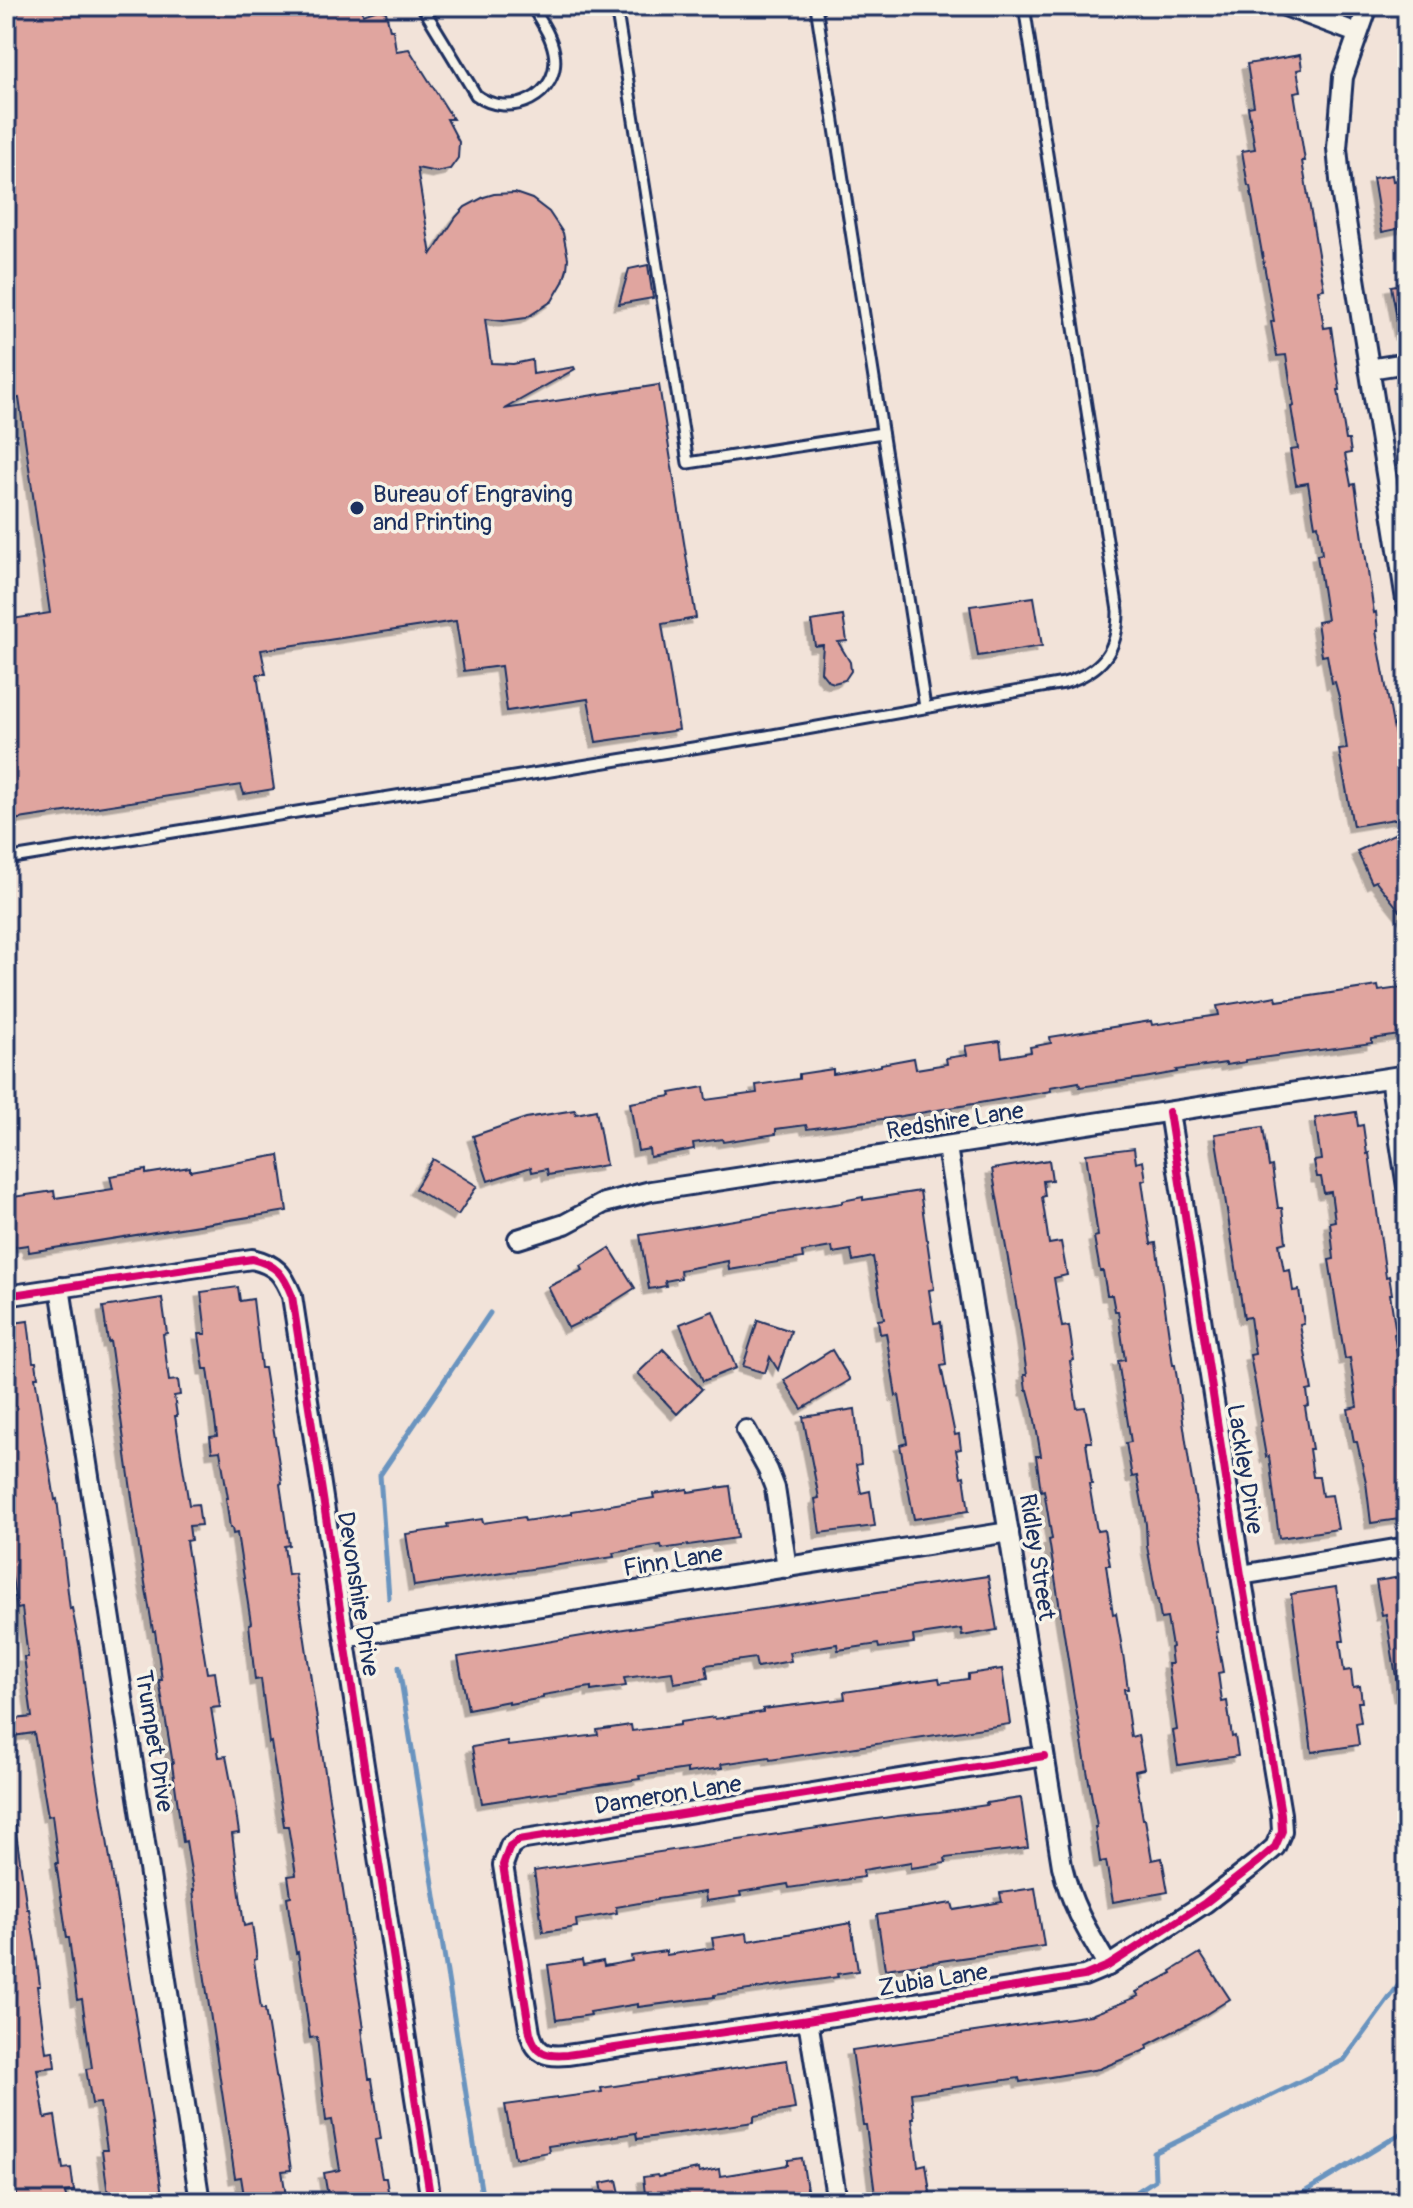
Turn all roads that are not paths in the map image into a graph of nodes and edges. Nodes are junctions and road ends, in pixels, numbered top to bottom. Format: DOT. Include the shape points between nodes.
graph roads {
  1 [pos="422,6"];
  2 [pos="532,6"];
  3 [pos="616,6"];
  4 [pos="816,6"];
  5 [pos="1024,6"];
  6 [pos="1285,6"];
  7 [pos="1368,6"];
  8 [pos="1357,33"];
  9 [pos="1407,363"];
  10 [pos="1369,369"];
  11 [pos="882,433"];
  12 [pos="1407,606"];
  13 [pos="925,707"];
  14 [pos="6,859"];
  15 [pos="1399,1077"];
  16 [pos="1169,1112"];
  17 [pos="947,1147"];
  18 [pos="1407,1187"];
  19 [pos="518,1239"];
  20 [pos="60,1287"];
  21 [pos="6,1296"];
  22 [pos="746,1430"];
  23 [pos="1009,1532"];
  24 [pos="1407,1547"];
  25 [pos="787,1568"];
  26 [pos="1241,1575"];
  27 [pos="345,1637"];
  28 [pos="1044,1756"];
  29 [pos="1282,1831"];
  30 [pos="1108,1966"];
  31 [pos="808,2020"];
  32 [pos="541,2052"];
  33 [pos="200,2202"];
  34 [pos="431,2202"];
  35 [pos="837,2202"];
  1 -- 2 [label="lane" via="476,95 512,106 541,92 555,63 550,37"];
  3 -- 11 [label="lane" via="688,463"];
  4 -- 11 [label="lane"];
  5 -- 13 [label="lane" via="1118,630 1102,662 1079,678"];
  6 -- 8 [label="street"];
  7 -- 8 [label="street"];
  8 -- 10 [label="street" via="1343,77 1337,148"];
  9 -- 10 [label="street"];
  10 -- 12 [label="street"];
  11 -- 13 [label="lane"];
  13 -- 14 [label="lane"];
  15 -- 16 [label="street, Redshire Lane"];
  15 -- 18 [label="street"];
  16 -- 17 [label="street, Redshire Lane"];
  16 -- 26 [label="street, Lackley Drive"];
  17 -- 19 [label="street, Redshire Lane" via="651,1191 604,1203 565,1224"];
  17 -- 23 [label="street, Ridley Street"];
  20 -- 21 [label="street, Devonshire Drive"];
  20 -- 27 [label="street, Devonshire Drive" via="252,1259 277,1269 292,1296"];
  20 -- 33 [label="street, Trumpet Drive"];
  22 -- 25 [label="street" via="775,1488"];
  23 -- 25 [label="street, Finn Lane"];
  23 -- 28 [label="street, Ridley Street"];
  24 -- 26 [label="street"];
  25 -- 27 [label="street, Finn Lane"];
  26 -- 29 [label="street, Lackley Drive"];
  27 -- 34 [label="street, Devonshire Drive"];
  28 -- 30 [label="street, Ridley Street" via="1068,1893"];
  28 -- 32 [label="street, Dameron Lane" via="519,1840 510,1846 503,1865 530,2033"];
  29 -- 30 [label="street, Zubia Lane" via="1275,1847 1205,1903"];
  30 -- 31 [label="street, Zubia Lane" via="1064,1980"];
  31 -- 32 [label="street, Zubia Lane" via="567,2055"];
  31 -- 35 [label="street"];
}
